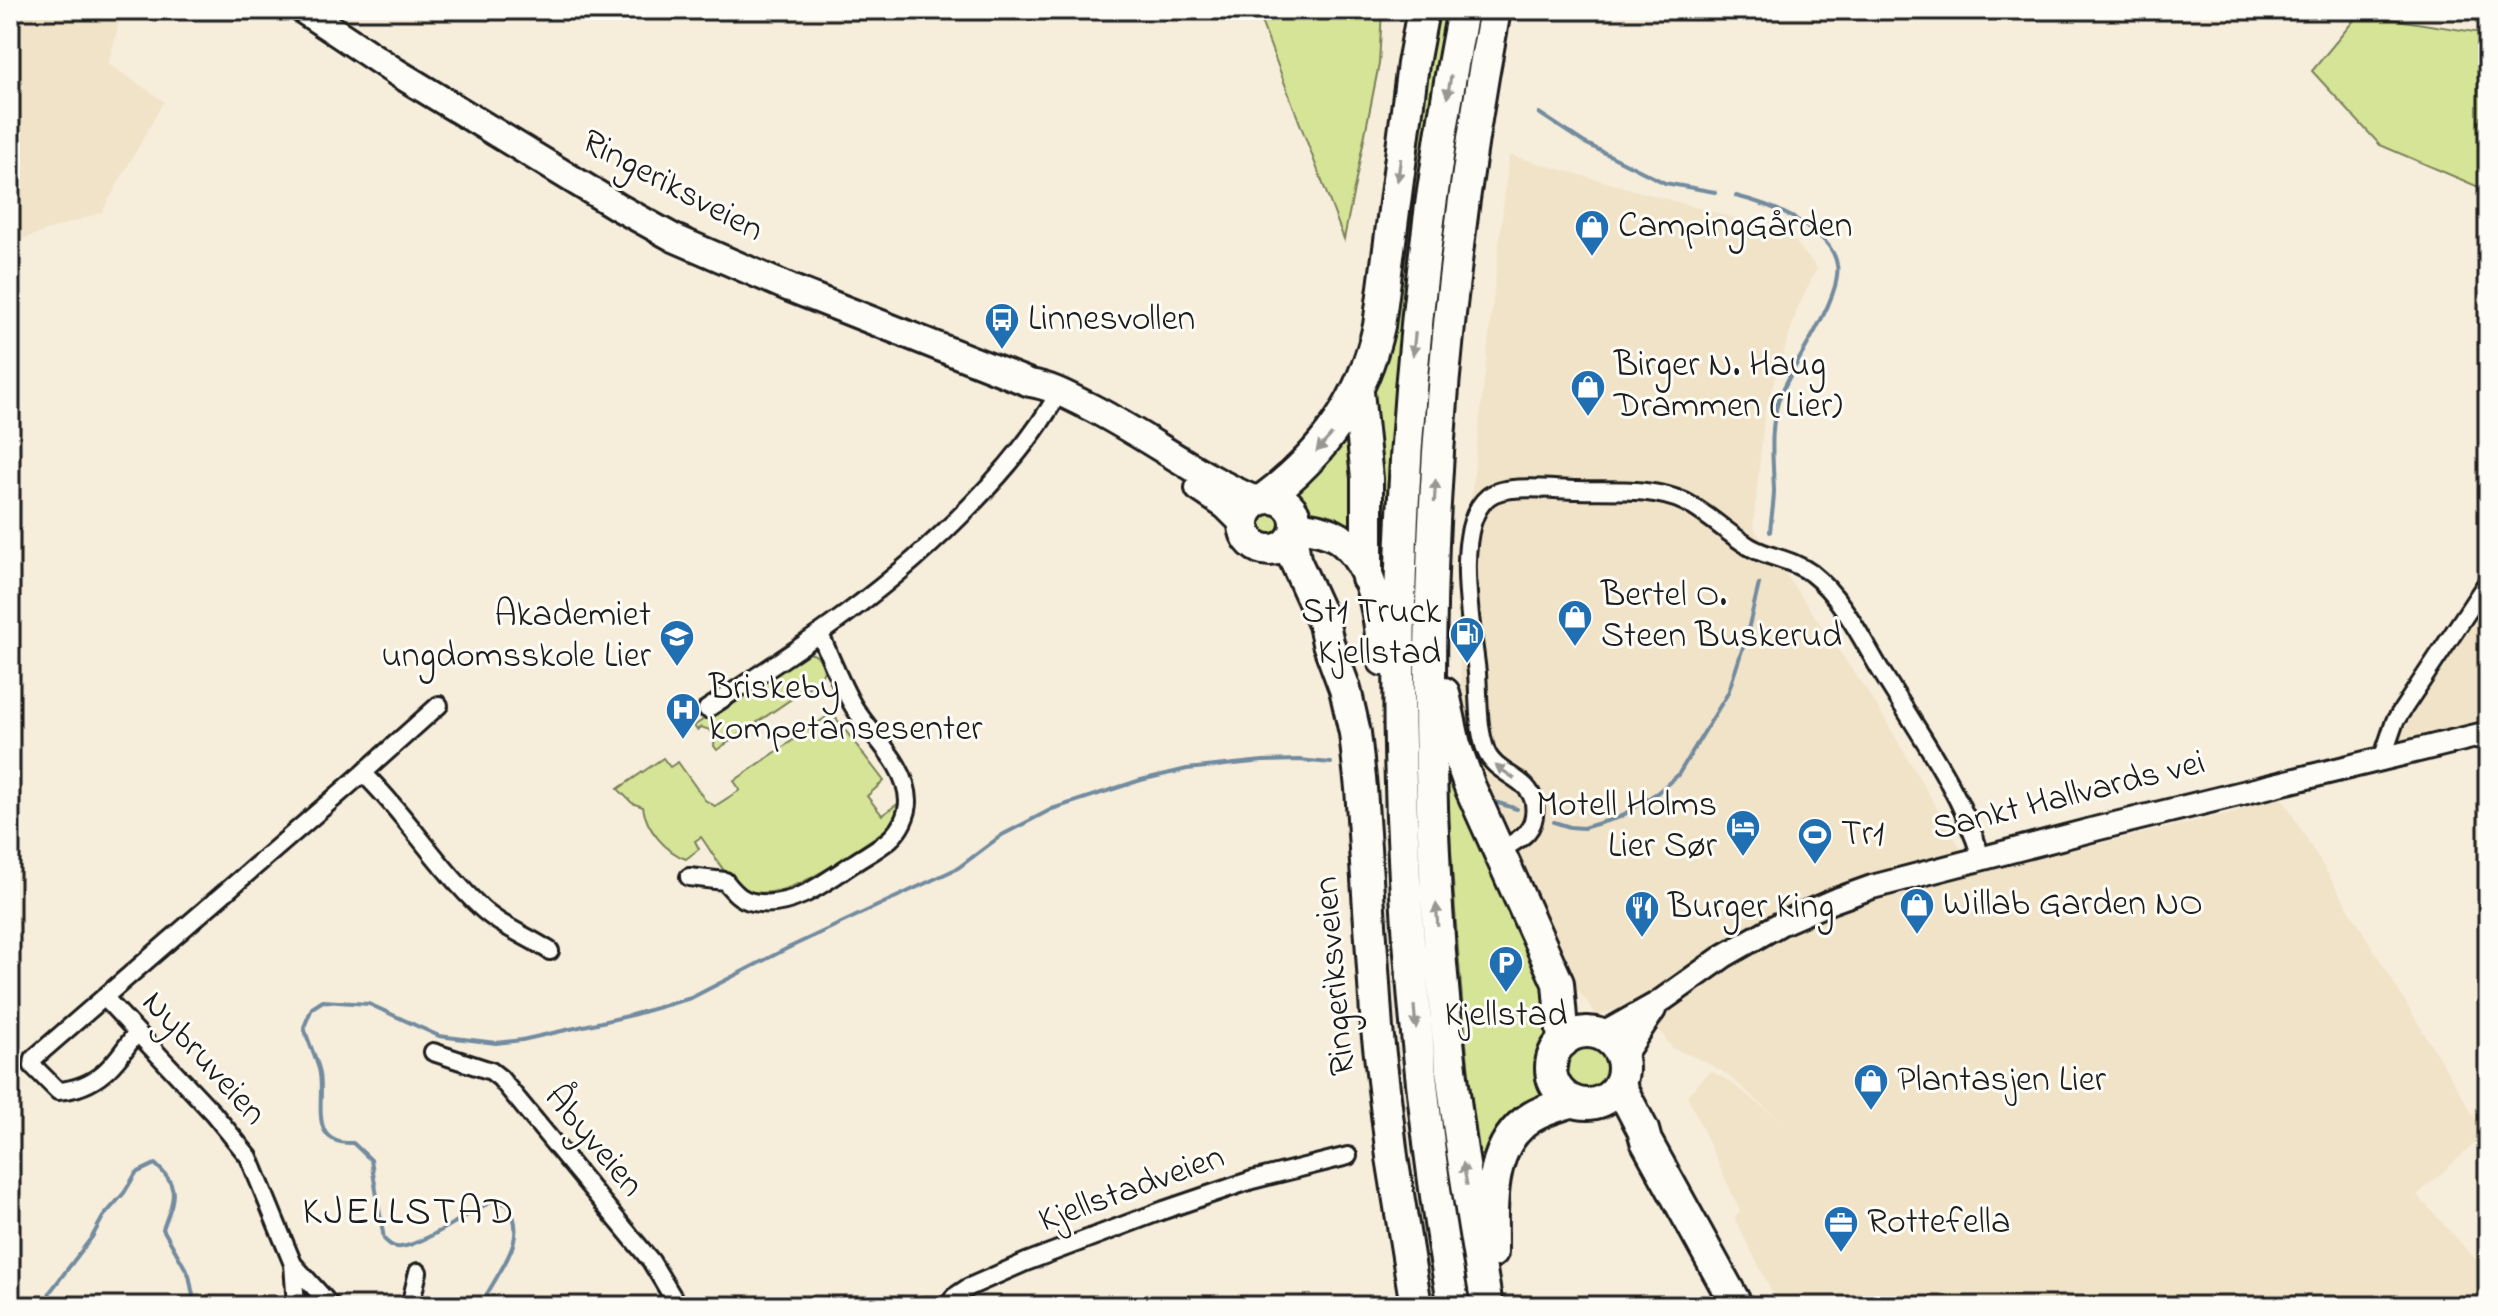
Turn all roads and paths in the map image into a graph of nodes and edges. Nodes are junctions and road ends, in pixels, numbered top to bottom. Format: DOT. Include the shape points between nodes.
graph roads {
  1 [pos="303,10"];
  2 [pos="1423,10"];
  3 [pos="1463,10"];
  4 [pos="1495,10"];
  5 [pos="1358,392"];
  6 [pos="1057,397"];
  7 [pos="1256,508"];
  8 [pos="1285,538"];
  9 [pos="1431,569"];
  10 [pos="1367,579"];
  11 [pos="2488,581"];
  12 [pos="820,634"];
  13 [pos="439,705"];
  14 [pos="707,709"];
  15 [pos="2488,733"];
  16 [pos="2382,759"];
  17 [pos="363,773"];
  18 [pos="1400,800"];
  19 [pos="1497,852"];
  20 [pos="1981,857"];
  21 [pos="689,877"];
  22 [pos="550,951"];
  23 [pos="1558,983"];
  24 [pos="105,998"];
  25 [pos="1658,1003"];
  26 [pos="136,1033"];
  27 [pos="1597,1034"];
  28 [pos="1563,1042"];
  29 [pos="433,1052"];
  30 [pos="1620,1071"];
  31 [pos="1584,1102"];
  32 [pos="1646,1141"];
  33 [pos="1348,1156"];
  34 [pos="293,1264"];
  35 [pos="418,1272"];
  36 [pos="296,1306"];
  37 [pos="331,1306"];
  38 [pos="410,1306"];
  39 [pos="678,1306"];
  40 [pos="925,1306"];
  41 [pos="937,1306"];
  42 [pos="949,1306"];
  43 [pos="1416,1306"];
  44 [pos="1454,1306"];
  45 [pos="1487,1306"];
  46 [pos="1499,1306"];
  47 [pos="1737,1306"];
  1 -- 6 [label="main road, Ringeriksveien" via="408,80 674,238 1045,386"];
  2 -- 5 [label="highway, one-way" via="1379,326"];
  3 -- 18 [label="highway, one-way" via="1431,197 1408,419 1399,643"];
  9 -- 4 [label="highway, one-way" via="1449,312"];
  5 -- 7 [label="highway, one-way" via="1326,442"];
  5 -- 10 [label="highway" via="1367,466"];
  6 -- 7 [label="main road, Ringeriksveien" via="1226,506"];
  6 -- 12 [label="street" via="1006,468 942,535"];
  7 -- 8 [label="highway" via="1285,502 1294,513"];
  7 -- 8 [label="highway" via="1248,538 1253,543"];
  8 -- 10 [label="highway" via="1321,530 1341,540"];
  8 -- 43 [label="highway, Ringeriksveien" via="1315,628 1328,643 1345,689 1358,756 1377,1029"];
  9 -- 19 [label="highway" via="1443,604 1450,728"];
  45 -- 9 [label="highway, one-way" via="1457,1124 1437,915 1430,751"];
  10 -- 18 [label="highway" via="1382,642 1386,751"];
  11 -- 16 [label="street" via="2395,721"];
  12 -- 14 [label="street"];
  12 -- 21 [label="street" via="851,703 903,775 908,806 902,824 890,839 806,894 780,902 745,901 725,881"];
  13 -- 17 [label="street, Nybruveien"];
  15 -- 16 [label="main road, Sankt Hallvards vei"];
  16 -- 20 [label="main road, Sankt Hallvards vei"];
  17 -- 22 [label="street" via="477,904"];
  17 -- 24 [label="street, Nybruveien"];
  18 -- 44 [label="highway, one-way" via="1425,1115"];
  19 -- 20 [label="street, one-way" via="1524,838 1534,803 1528,790 1490,759 1480,722 1468,622 1468,551 1482,503 1513,489 1673,498 1752,548 1810,573 1852,624 1961,805"];
  19 -- 23 [label="highway"];
  20 -- 25 [label="main road, Sankt Hallvards vei" via="1906,876 1798,915 1724,956"];
  23 -- 27 [label="highway"];
  23 -- 28 [label="highway"];
  24 -- 26 [label="street, Nybruveien"];
  24 -- 26 [label="street" via="34,1058 37,1072 58,1091 86,1086 100,1078"];
  25 -- 27 [label="main road, Sankt Hallvards vei"];
  25 -- 30 [label="main road, Sankt Hallvards vei"];
  26 -- 34 [label="street, Nybruveien" via="249,1157"];
  27 -- 28 [label="highway" via="1577,1034"];
  27 -- 30 [label="highway" via="1612,1042"];
  28 -- 31 [label="highway" via="1554,1055 1553,1078 1560,1092"];
  29 -- 39 [label="street, Åbyveien" via="500,1078 644,1252"];
  30 -- 31 [label="highway" via="1612,1095"];
  30 -- 32 [label="highway"];
  31 -- 32 [label="highway" via="1621,1120"];
  31 -- 46 [label="highway" via="1544,1111 1522,1125 1500,1158 1492,1215"];
  32 -- 47 [label="highway"];
  33 -- 42 [label="street, Kjellstadveien" via="1252,1180 1119,1226 969,1287"];
  34 -- 36 [label="street, Nybruveien"];
  34 -- 37 [label="street"];
  35 -- 38 [label="street"];
  40 -- 41 [label="street"];
}
